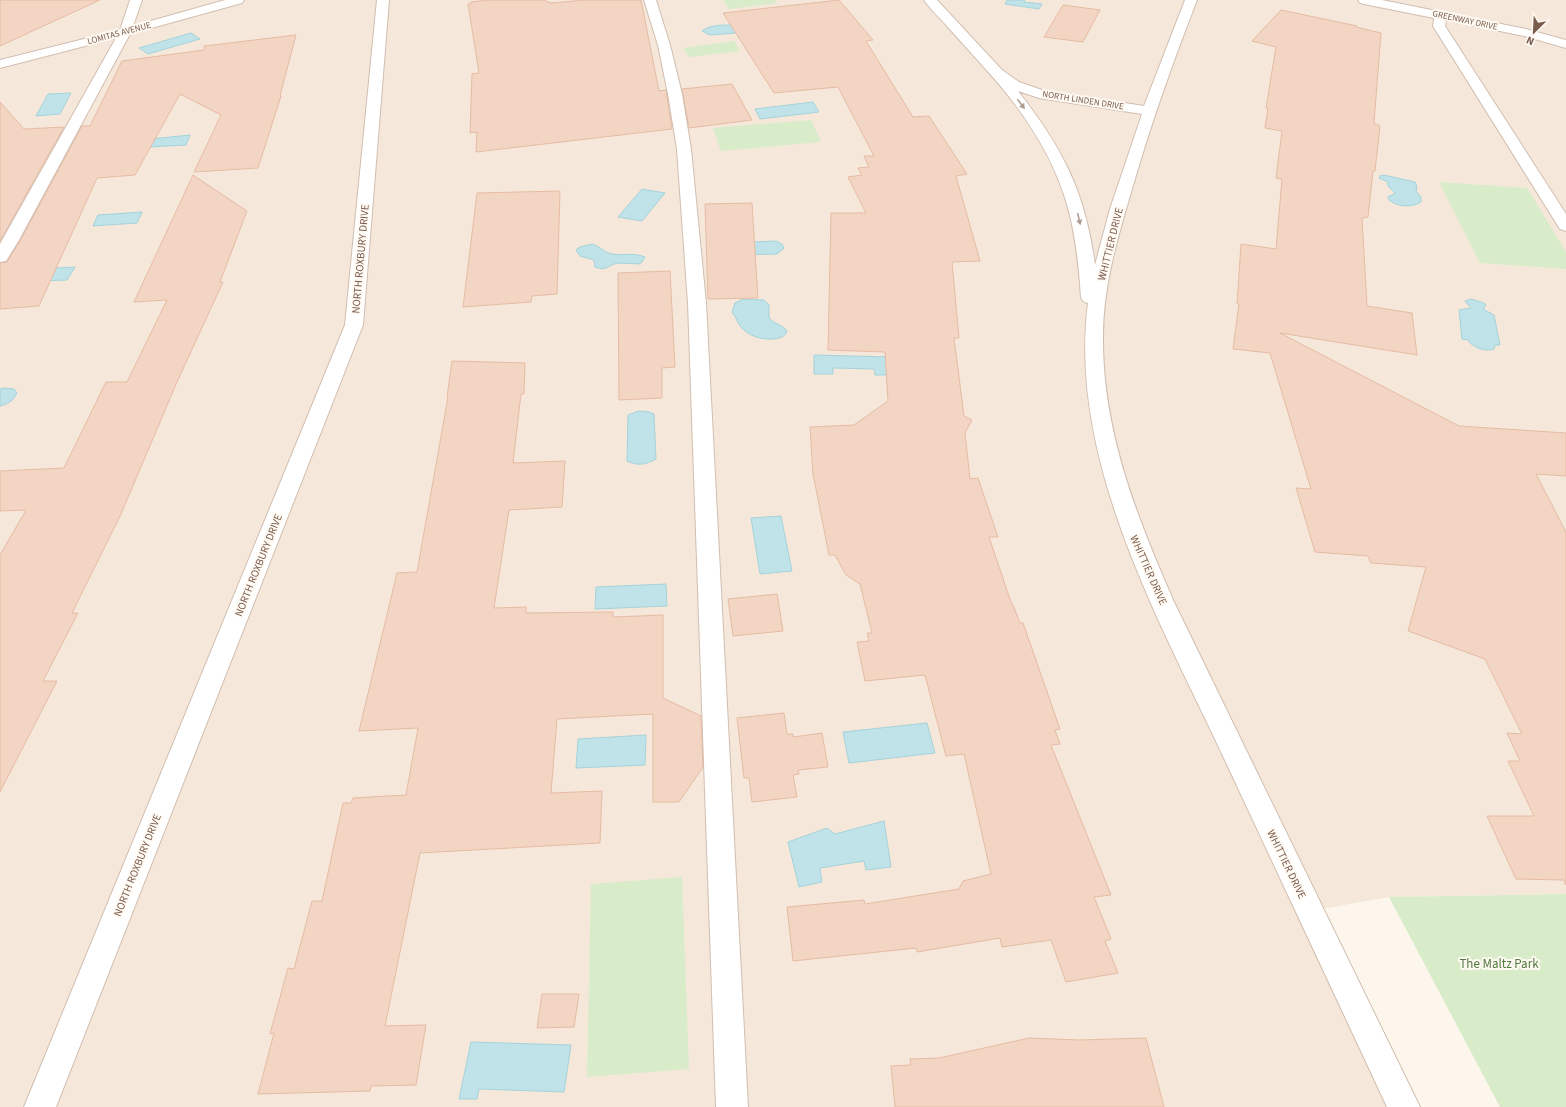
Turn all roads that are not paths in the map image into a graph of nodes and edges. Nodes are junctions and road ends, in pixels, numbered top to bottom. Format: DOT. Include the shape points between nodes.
graph roads {
  1 [pos="136,0"];
  2 [pos="238,0"];
  3 [pos="383,0"];
  4 [pos="650,0"];
  5 [pos="930,0"];
  6 [pos="1191,0"];
  7 [pos="1364,0"];
  8 [pos="1440,15"];
  9 [pos="125,32"];
  10 [pos="1566,44"];
  11 [pos="0,64"];
  12 [pos="997,73"];
  13 [pos="1149,111"];
  14 [pos="1566,226"];
  15 [pos="0,257"];
  16 [pos="1094,336"];
  17 [pos="40,1107"];
  18 [pos="732,1107"];
  19 [pos="1404,1107"];
  1 -- 9 [label="street"];
  2 -- 9 [label="street, LOMITAS AVENUE"];
  3 -- 17 [label="street, NORTH ROXBURY DRIVE" via="354,326"];
  4 -- 18 [label="street" via="664,45 684,148 695,272"];
  5 -- 12 [label="street, NORTH LINDEN DRIVE"];
  6 -- 13 [label="street, WHITTIER DRIVE"];
  7 -- 8 [label="street, GREENWAY DRIVE"];
  8 -- 10 [label="street, GREENWAY DRIVE"];
  8 -- 14 [label="street" via="1439,26"];
  9 -- 11 [label="street, LOMITAS AVENUE"];
  9 -- 15 [label="street"];
  12 -- 13 [label="street, NORTH LINDEN DRIVE" via="1014,85 1040,94"];
  12 -- 16 [label="street, NORTH LINDEN DRIVE, one-way" via="1050,147 1076,205 1084,243"];
  13 -- 16 [label="street, WHITTIER DRIVE" via="1112,227 1100,283"];
  16 -- 19 [label="street, WHITTIER DRIVE" via="1097,390 1106,449 1130,526 1168,612"];
}
